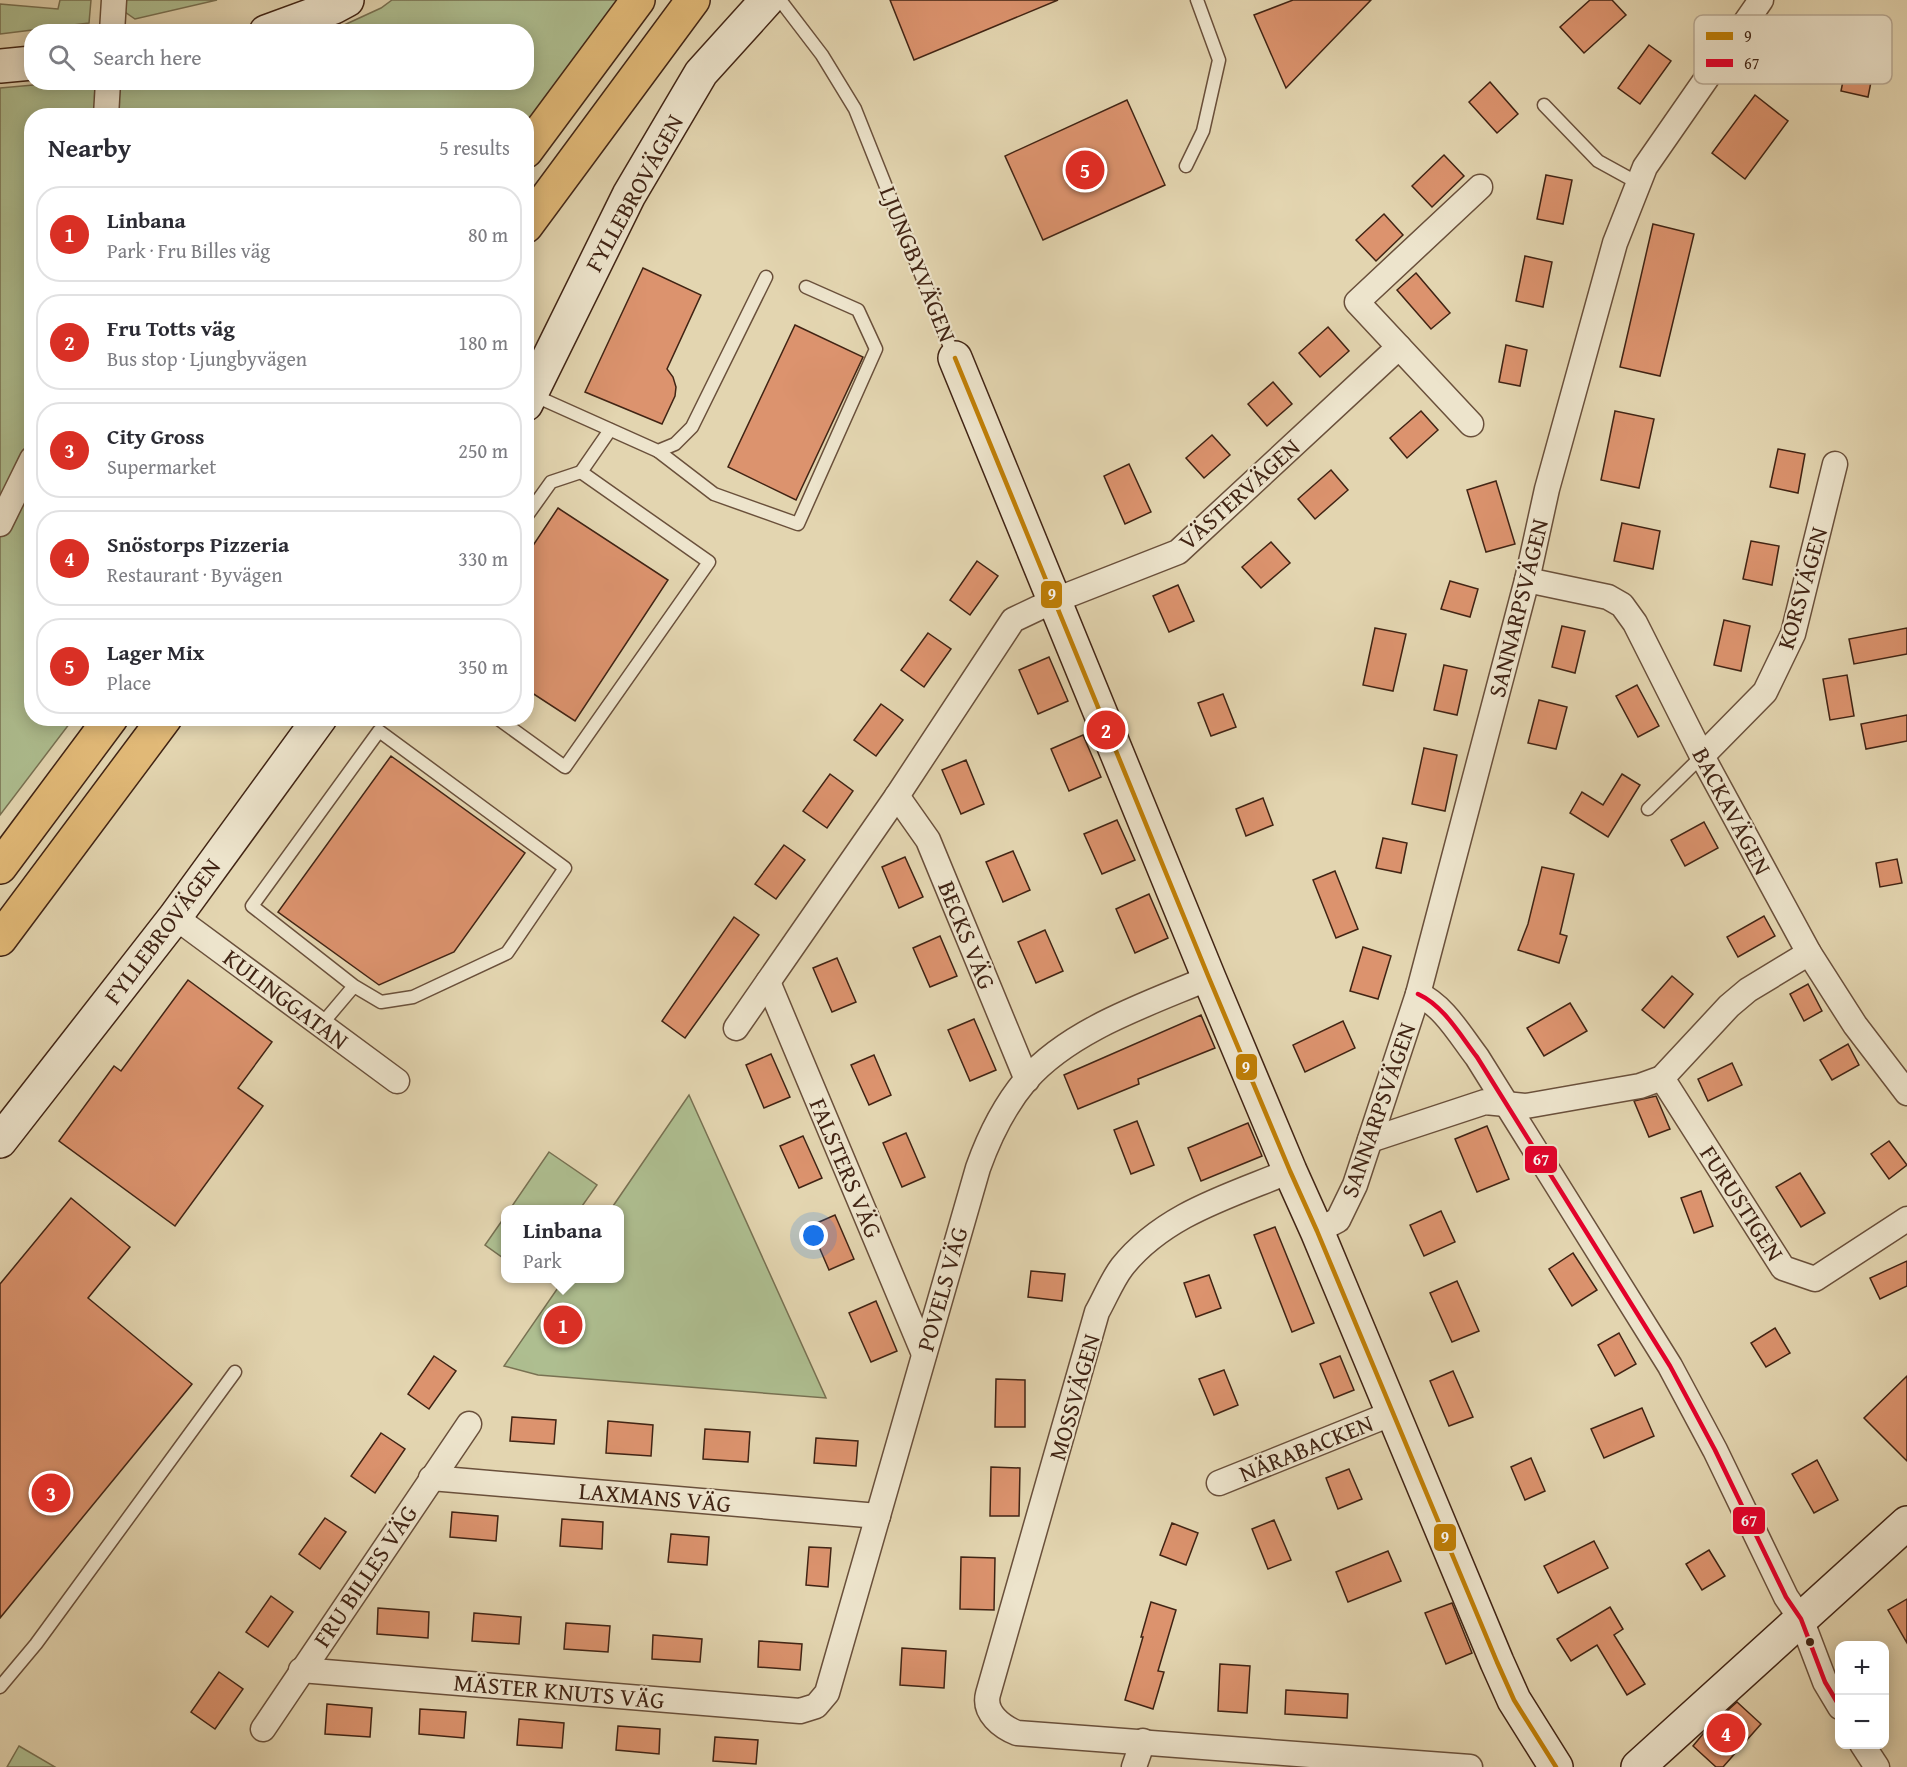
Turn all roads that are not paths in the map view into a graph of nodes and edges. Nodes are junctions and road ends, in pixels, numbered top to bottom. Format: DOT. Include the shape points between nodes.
graph roads {
  1 [pos="114,0"];
  2 [pos="347,0"];
  3 [pos="638,0"];
  4 [pos="693,0"];
  5 [pos="767,0"];
  6 [pos="780,0"];
  7 [pos="1197,0"];
  8 [pos="1761,0"];
  9 [pos="1751,15"];
  10 [pos="112,24"];
  11 [pos="288,24"];
  12 [pos="24,64"];
  13 [pos="0,66"];
  14 [pos="1703,84"];
  15 [pos="108,90"];
  16 [pos="1544,105"];
  17 [pos="106,108"];
  18 [pos="534,140"];
  19 [pos="1186,166"];
  20 [pos="1638,183"];
  21 [pos="1480,187"];
  22 [pos="534,215"];
  23 [pos="766,277"];
  24 [pos="806,287"];
  25 [pos="1399,347"];
  26 [pos="955,358"];
  27 [pos="534,389"];
  28 [pos="534,401"];
  29 [pos="1471,424"];
  30 [pos="610,430"];
  31 [pos="658,451"];
  32 [pos="1835,464"];
  33 [pos="581,472"];
  34 [pos="24,475"];
  35 [pos="534,506"];
  36 [pos="0,524"];
  37 [pos="1527,580"];
  38 [pos="1053,601"];
  39 [pos="105,726"];
  40 [pos="159,726"];
  41 [pos="314,726"];
  42 [pos="508,726"];
  43 [pos="1702,756"];
  44 [pos="897,796"];
  45 [pos="1648,808"];
  46 [pos="0,867"];
  47 [pos="175,917"];
  48 [pos="0,939"];
  49 [pos="1809,953"];
  50 [pos="1209,978"];
  51 [pos="768,982"];
  52 [pos="354,986"];
  53 [pos="1418,994"];
  54 [pos="321,1025"];
  55 [pos="736,1029"];
  56 [pos="1662,1078"];
  57 [pos="1027,1080"];
  58 [pos="397,1081"];
  59 [pos="1907,1093"];
  60 [pos="1507,1104"];
  61 [pos="1370,1140"];
  62 [pos="0,1141"];
  63 [pos="1290,1172"];
  64 [pos="1907,1219"];
  65 [pos="1317,1231"];
  66 [pos="924,1354"];
  67 [pos="235,1372"];
  68 [pos="1393,1413"];
  69 [pos="469,1424"];
  70 [pos="431,1478"];
  71 [pos="1219,1483"];
  72 [pos="878,1516"];
  73 [pos="1907,1522"];
  74 [pos="1801,1619"];
  75 [pos="301,1670"];
  76 [pos="0,1686"];
  77 [pos="1835,1700"];
  78 [pos="816,1706"];
  79 [pos="263,1729"];
  80 [pos="1143,1741"];
  81 [pos="1865,1749"];
  82 [pos="1313,1762"];
  83 [pos="1545,1764"];
  84 [pos="1134,1767"];
  85 [pos="1470,1767"];
  86 [pos="1638,1767"];
  87 [pos="1877,1767"];
  1 -- 10 [label="street"];
  2 -- 11 [label="street"];
  3 -- 18 [label="highway"];
  4 -- 22 [label="highway"];
  5 -- 27 [label="street, FYLLEBROVÄGEN" via="701,73 629,195"];
  6 -- 26 [label="lane, LJUNGBYVÄGEN" via="822,55 855,109"];
  7 -- 19 [label="lane" via="1219,60 1203,131"];
  8 -- 9 [label="street, SANNARPSVÄGEN"];
  12 -- 13 [label="street"];
  14 -- 20 [label="street, SANNARPSVÄGEN"];
  15 -- 17 [label="street"];
  16 -- 20 [label="lane" via="1598,161"];
  20 -- 37 [label="street, SANNARPSVÄGEN" via="1615,243 1547,489"];
  21 -- 25 [label="street" via="1357,302"];
  23 -- 31 [label="lane" via="693,427 675,444"];
  24 -- 31 [label="lane" via="858,310 876,349 798,524 714,494"];
  25 -- 29 [label="street"];
  25 -- 38 [label="street, VÄSTERVÄGEN" via="1178,552"];
  26 -- 38 [label="street, LJUNGBYVÄGEN"];
  28 -- 30 [label="lane"];
  30 -- 31 [label="lane"];
  30 -- 33 [label="lane"];
  32 -- 43 [label="street, KORSVÄGEN" via="1793,634 1766,692"];
  33 -- 35 [label="lane" via="551,482"];
  33 -- 42 [label="lane" via="709,562 565,767"];
  34 -- 36 [label="street"];
  37 -- 43 [label="street, BACKAVÄGEN" via="1608,597 1622,605 1635,623"];
  37 -- 53 [label="street, SANNARPSVÄGEN"];
  38 -- 44 [label="street, VÄSTERVÄGEN" via="1013,620"];
  38 -- 50 [label="street, LJUNGBYVÄGEN"];
  39 -- 46 [label="highway"];
  40 -- 48 [label="highway"];
  41 -- 47 [label="street, FYLLEBROVÄGEN"];
  43 -- 45 [label="lane"];
  43 -- 49 [label="street, BACKAVÄGEN"];
  44 -- 51 [label="street, VÄSTERVÄGEN"];
  44 -- 57 [label="street, BECKS VÄG" via="928,840"];
  47 -- 54 [label="street, KULINGGATAN"];
  47 -- 62 [label="street, FYLLEBROVÄGEN"];
  49 -- 56 [label="street" via="1748,990"];
  49 -- 59 [label="street, BACKAVÄGEN" via="1855,1025"];
  50 -- 57 [label="street, POVELS VÄG" via="1094,1028"];
  50 -- 63 [label="street, LJUNGBYVÄGEN"];
  51 -- 55 [label="street, VÄSTERVÄGEN"];
  51 -- 66 [label="street, FALSTERS VÄG"];
  52 -- 52 [label="lane" via="381,1002 413,997 507,953 565,868 379,731 252,906"];
  52 -- 54 [label="lane"];
  53 -- 60 [label="street" via="1443,1012"];
  53 -- 61 [label="street, SANNARPSVÄGEN"];
  54 -- 58 [label="street, KULINGGATAN"];
  56 -- 60 [label="street" via="1640,1086 1526,1106"];
  56 -- 64 [label="street, FURUSTIGEN" via="1783,1268 1815,1279"];
  57 -- 66 [label="street, POVELS VÄG" via="1000,1118 983,1152"];
  60 -- 61 [label="street" via="1485,1101"];
  60 -- 74 [label="street" via="1670,1366 1786,1597"];
  61 -- 65 [label="street, SANNARPSVÄGEN" via="1342,1212 1333,1224"];
  63 -- 65 [label="street, LJUNGBYVÄGEN"];
  63 -- 80 [label="street, MOSSVÄGEN" via="1189,1212 1143,1244 1121,1269 1097,1312 987,1699 995,1718 1017,1733"];
  65 -- 68 [label="street, LJUNGBYVÄGEN"];
  66 -- 72 [label="street, POVELS VÄG"];
  67 -- 76 [label="lane" via="36,1644"];
  68 -- 71 [label="street, NÄRABACKEN"];
  68 -- 83 [label="street, LJUNGBYVÄGEN" via="1514,1700"];
  69 -- 70 [label="street, FRU BILLES VÄG"];
  70 -- 72 [label="street, LAXMANS VÄG"];
  70 -- 75 [label="street, FRU BILLES VÄG"];
  72 -- 78 [label="street, POVELS VÄG" via="827,1693"];
  73 -- 74 [label="street"];
  74 -- 77 [label="street"];
  74 -- 86 [label="street"];
  75 -- 78 [label="street, MÄSTER KNUTS VÄG" via="800,1711"];
  75 -- 79 [label="street, FRU BILLES VÄG"];
  80 -- 82 [label="street"];
  80 -- 84 [label="street"];
  81 -- 87 [label="street"];
  82 -- 85 [label="street"];
}
